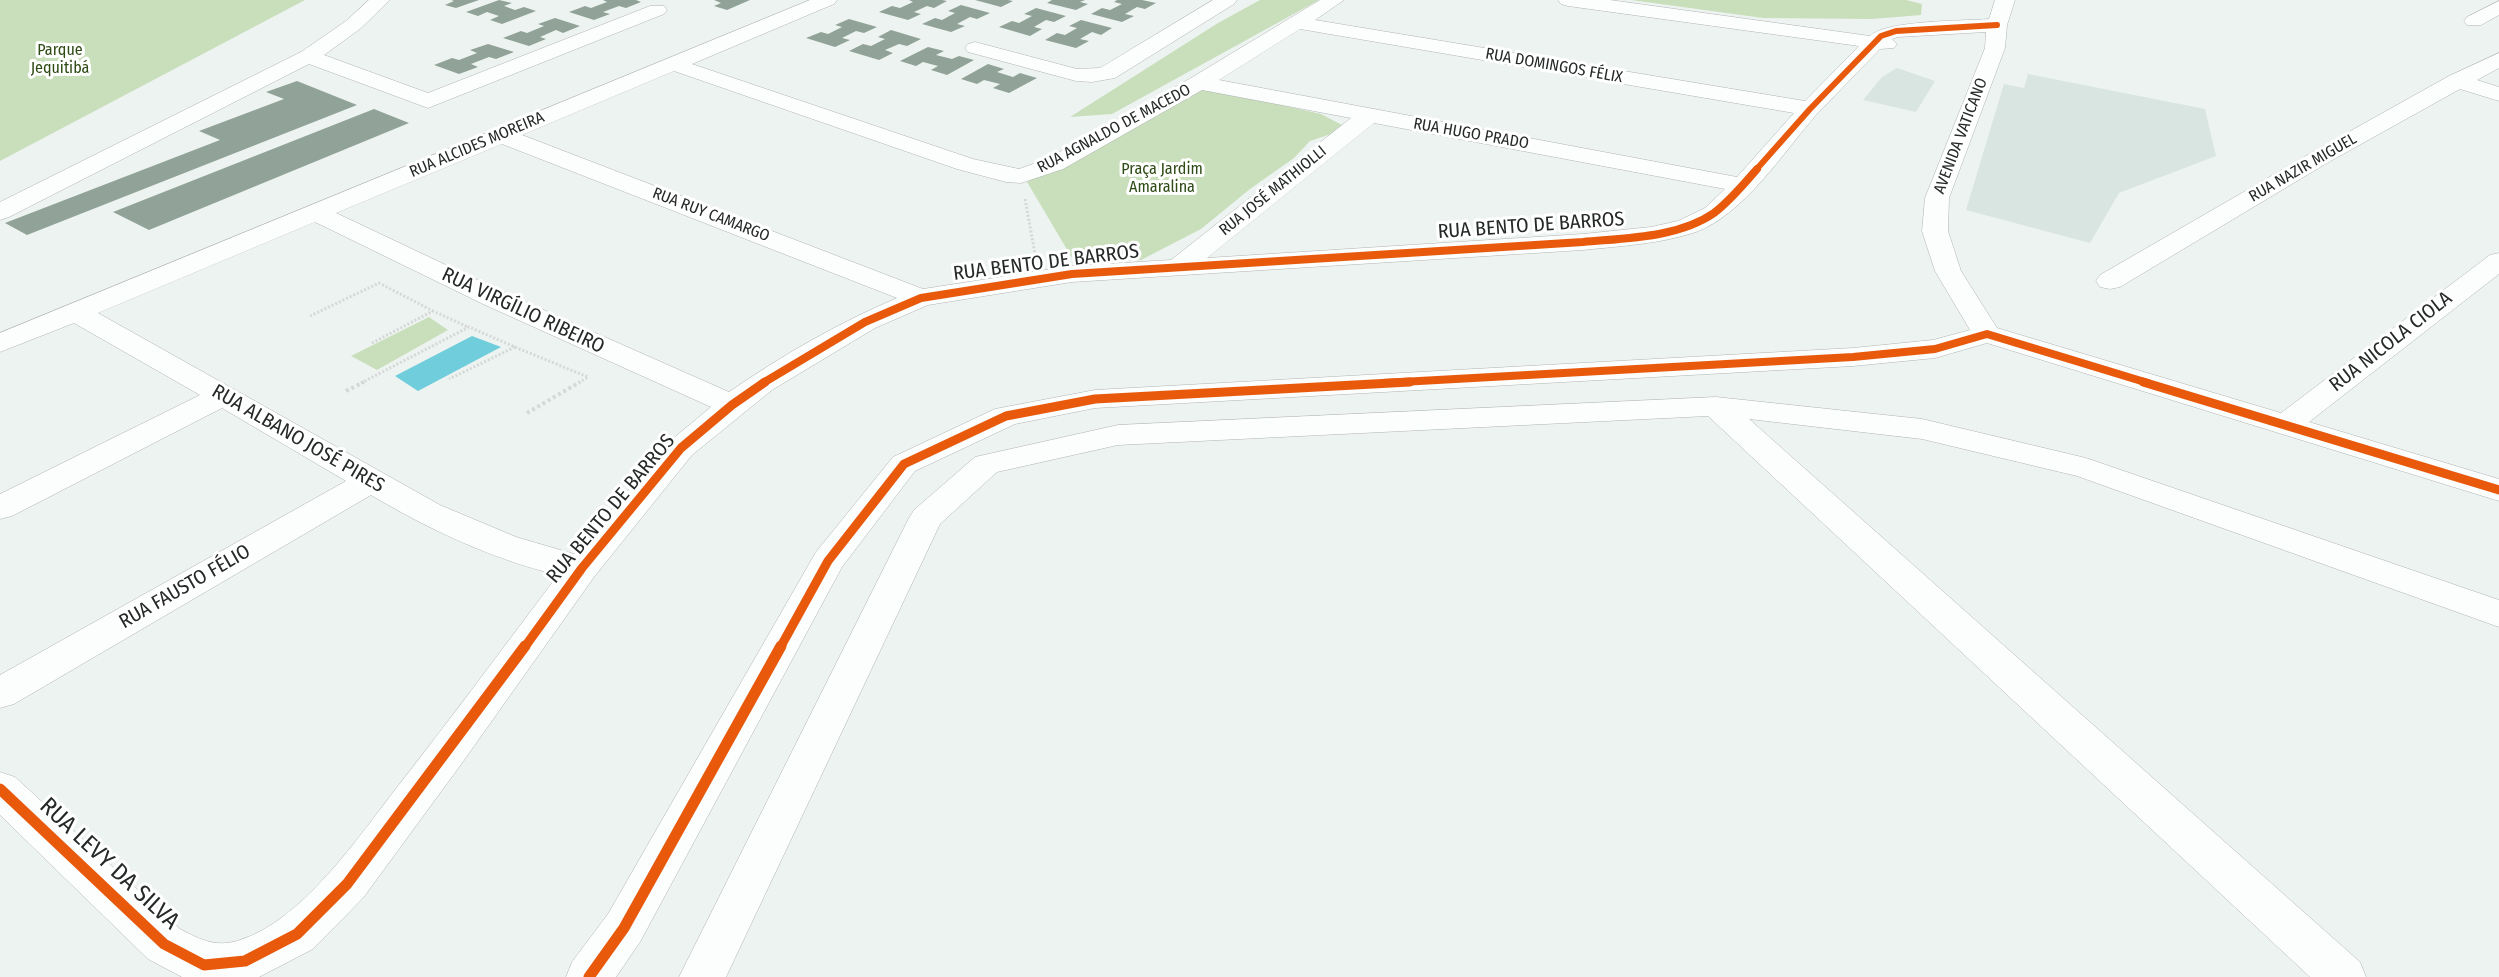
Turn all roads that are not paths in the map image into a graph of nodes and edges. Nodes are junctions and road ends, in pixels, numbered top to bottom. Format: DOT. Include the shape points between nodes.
graph roads {
  1 [pos="380,0"];
  2 [pos="827,0"];
  3 [pos="1227,0"];
  4 [pos="1334,0"];
  5 [pos="1568,0"];
  6 [pos="2005,0"];
  7 [pos="2499,8"];
  8 [pos="657,10"];
  9 [pos="2474,21"];
  10 [pos="1298,23"];
  11 [pos="1983,42"];
  12 [pos="1871,44"];
  13 [pos="975,48"];
  14 [pos="309,56"];
  15 [pos="2499,59"];
  16 [pos="673,64"];
  17 [pos="2457,81"];
  18 [pos="1199,83"];
  19 [pos="2499,94"];
  20 [pos="1810,110"];
  21 [pos="1368,116"];
  22 [pos="501,135"];
  23 [pos="1743,185"];
  24 [pos="0,212"];
  25 [pos="315,213"];
  26 [pos="2499,261"];
  27 [pos="1180,266"];
  28 [pos="2110,281"];
  29 [pos="921,298"];
  30 [pos="75,312"];
  31 [pos="1987,334"];
  32 [pos="0,343"];
  33 [pos="222,396"];
  34 [pos="732,405"];
  35 [pos="1716,406"];
  36 [pos="2284,426"];
  37 [pos="371,481"];
  38 [pos="2499,490"];
  39 [pos="0,508"];
  40 [pos="582,568"];
  41 [pos="2499,614"];
  42 [pos="0,693"];
  43 [pos="0,789"];
  44 [pos="297,934"];
  45 [pos="589,977"];
  46 [pos="702,977"];
  47 [pos="2343,977"];
  1 -- 14 [label="street"];
  2 -- 16 [label="street, RUA ALCIDES MOREIRA"];
  3 -- 13 [label="street" via="1107,73 1092,76"];
  4 -- 10 [label="street, RUA AGNALDO DE MACEDO"];
  5 -- 12 [label="street"];
  6 -- 11 [label="street, AVENIDA VATICANO"];
  7 -- 9 [label="street"];
  8 -- 14 [label="street" via="428,101"];
  10 -- 18 [label="street, RUA AGNALDO DE MACEDO"];
  10 -- 20 [label="street, RUA DOMINGOS FÉLIX"];
  11 -- 12 [label="street"];
  11 -- 12 [label="street, RUA BENTO DE BARROS" via="1896,31"];
  11 -- 31 [label="street, AVENIDA VATICANO" via="1937,198 1935,231 1948,271"];
  12 -- 20 [label="street, RUA BENTO DE BARROS"];
  14 -- 24 [label="street"];
  15 -- 17 [label="street, RUA NAZIR MIGUEL"];
  16 -- 18 [label="street, RUA AGNALDO DE MACEDO" via="965,164 1021,176 1055,164"];
  16 -- 22 [label="street, RUA ALCIDES MOREIRA"];
  17 -- 19 [label="street"];
  17 -- 28 [label="street, RUA NAZIR MIGUEL"];
  18 -- 21 [label="street, RUA HUGO PRADO"];
  20 -- 23 [label="street, RUA BENTO DE BARROS"];
  21 -- 23 [label="street, RUA HUGO PRADO"];
  21 -- 27 [label="street, RUA JOSÉ MATHIOLLI"];
  22 -- 25 [label="street, RUA ALCIDES MOREIRA"];
  22 -- 29 [label="street, RUA RUY CAMARGO"];
  23 -- 27 [label="street, RUA BENTO DE BARROS" via="1713,213 1687,226 1651,235"];
  25 -- 30 [label="street, RUA ALCIDES MOREIRA"];
  25 -- 34 [label="street, RUA VIRGÍLIO RIBEIRO"];
  26 -- 36 [label="street, RUA NICOLA CIOLA"];
  27 -- 29 [label="street, RUA BENTO DE BARROS" via="1039,278"];
  29 -- 34 [label="street, RUA BENTO DE BARROS" via="855,328"];
  30 -- 32 [label="street"];
  30 -- 33 [label="street, RUA ALBANO JOSÉ PIRES"];
  31 -- 36 [label="street"];
  31 -- 45 [label="street" via="1935,348 1853,357 1095,399 1006,416 964,435 904,464 828,561 624,928"];
  33 -- 37 [label="street, RUA ALBANO JOSÉ PIRES"];
  33 -- 39 [label="street"];
  34 -- 40 [label="street, RUA BENTO DE BARROS" via="681,448"];
  35 -- 41 [label="street" via="1922,429 2086,468"];
  35 -- 46 [label="street" via="1118,435 987,464 926,518"];
  35 -- 47 [label="street"];
  36 -- 38 [label="street"];
  37 -- 40 [label="street, RUA ALBANO JOSÉ PIRES" via="517,551"];
  37 -- 42 [label="street, RUA FAUSTO FÉLIO"];
  40 -- 44 [label="street, RUA BENTO DE BARROS" via="347,884"];
  43 -- 44 [label="street, RUA LEVY DA SILVA" via="164,944 204,965 246,961"];
}
